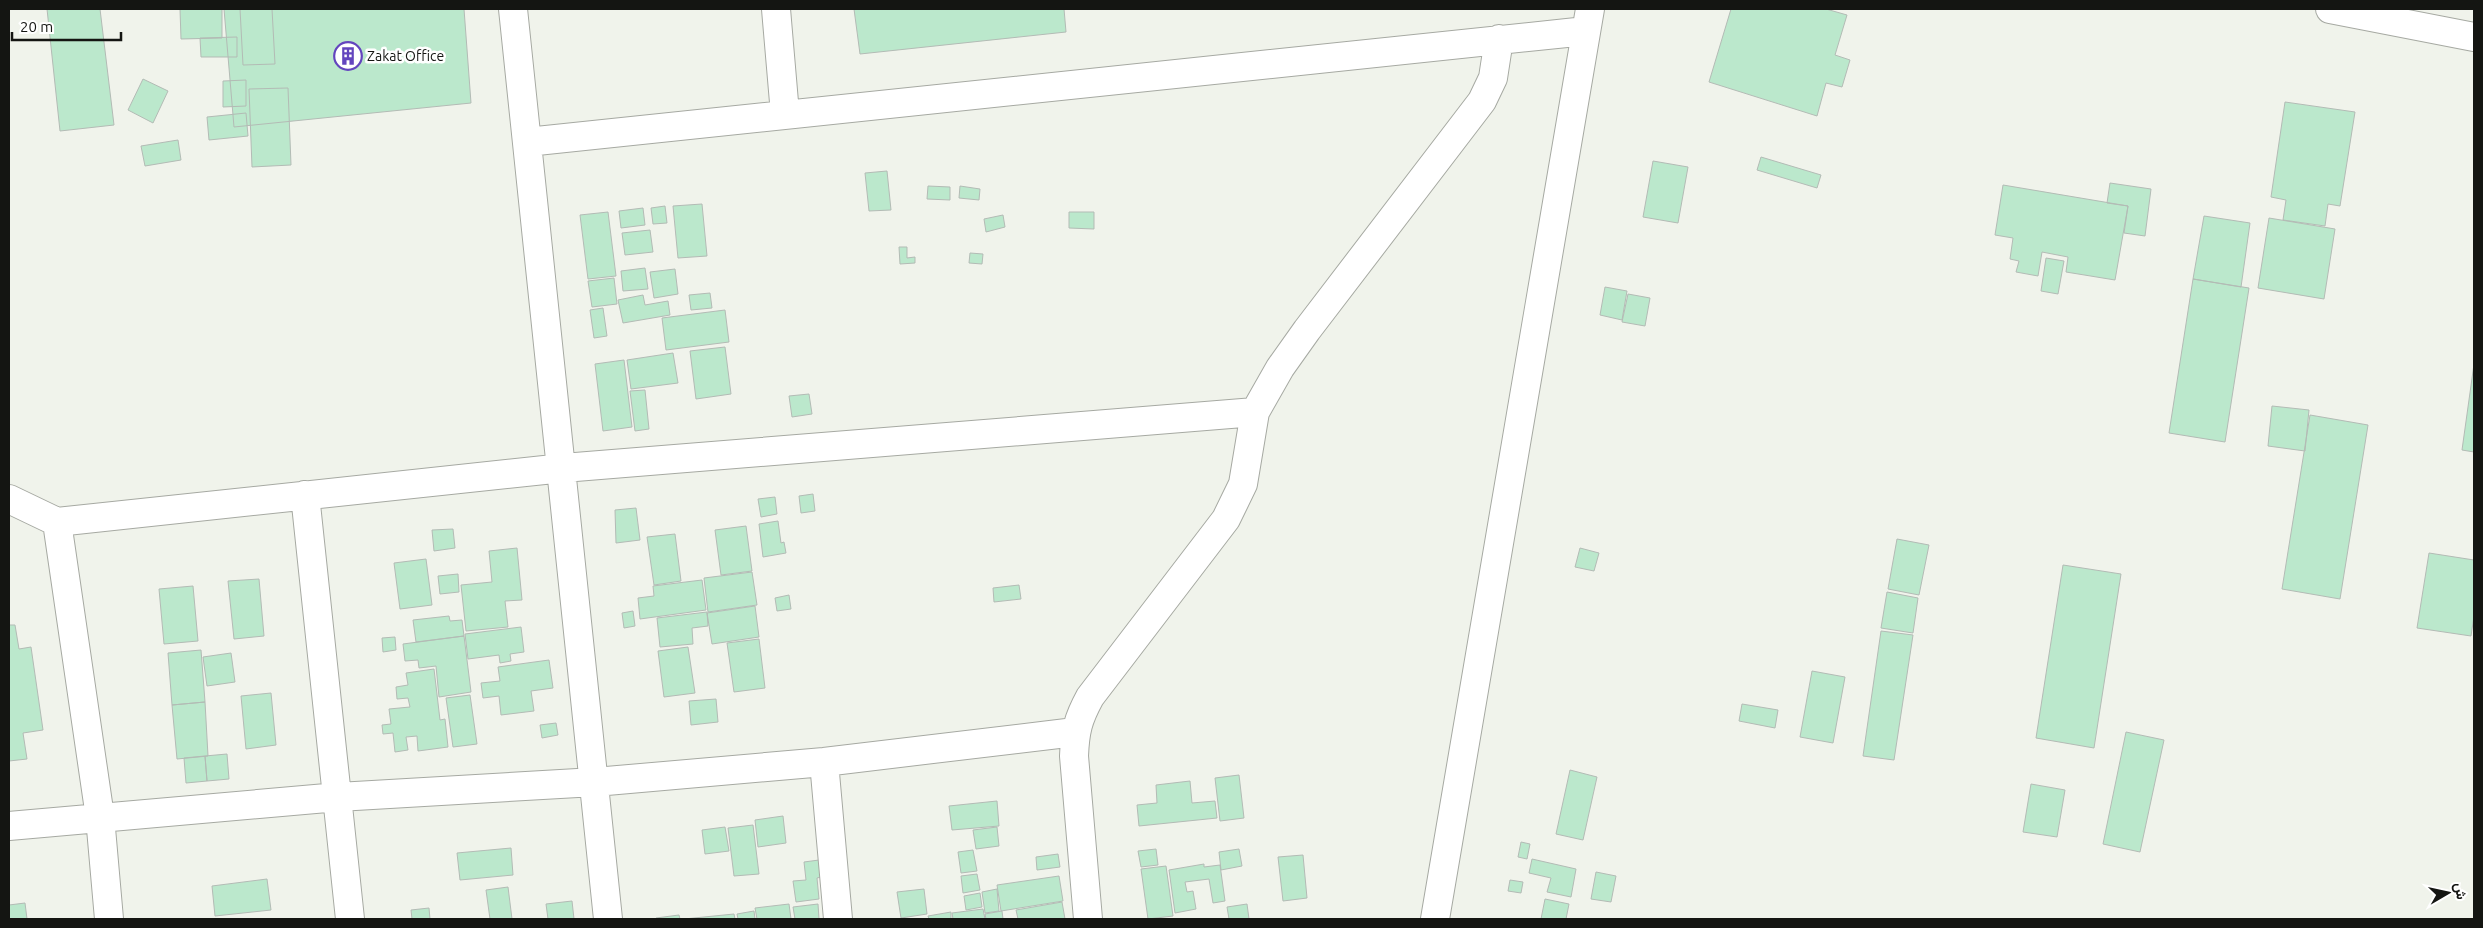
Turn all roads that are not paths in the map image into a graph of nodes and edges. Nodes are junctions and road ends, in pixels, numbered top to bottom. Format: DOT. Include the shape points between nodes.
graph roads {
  1 [pos="513,9"];
  2 [pos="776,9"];
  3 [pos="2330,9"];
  4 [pos="1588,20"];
  5 [pos="2474,37"];
  6 [pos="1500,39"];
  7 [pos="785,114"];
  8 [pos="527,142"];
  9 [pos="1255,412"];
  10 [pos="563,468"];
  11 [pos="305,495"];
  12 [pos="9,499"];
  13 [pos="57,522"];
  14 [pos="1075,732"];
  15 [pos="824,762"];
  16 [pos="595,782"];
  17 [pos="338,797"];
  18 [pos="100,817"];
  19 [pos="9,826"];
  20 [pos="108,919"];
  21 [pos="350,919"];
  22 [pos="608,919"];
  23 [pos="838,919"];
  24 [pos="1088,919"];
  25 [pos="1435,919"];
  1 -- 8 [label="street"];
  2 -- 7 [label="street"];
  3 -- 5 [label="street"];
  4 -- 6 [label="street"];
  4 -- 25 [label="street"];
  6 -- 7 [label="street"];
  6 -- 9 [label="street" via="1493,78 1482,101 1307,330"];
  7 -- 8 [label="street"];
  8 -- 10 [label="street"];
  9 -- 10 [label="street"];
  9 -- 14 [label="street" via="1243,484 1226,518 1090,697"];
  10 -- 11 [label="street"];
  10 -- 16 [label="street"];
  11 -- 13 [label="street"];
  11 -- 17 [label="street"];
  12 -- 13 [label="street"];
  13 -- 18 [label="street"];
  14 -- 15 [label="street"];
  14 -- 24 [label="street" via="1074,756"];
  15 -- 16 [label="street"];
  15 -- 23 [label="street"];
  16 -- 17 [label="street"];
  16 -- 22 [label="street"];
  17 -- 18 [label="street"];
  17 -- 21 [label="street"];
  18 -- 19 [label="street"];
  18 -- 20 [label="street"];
}
